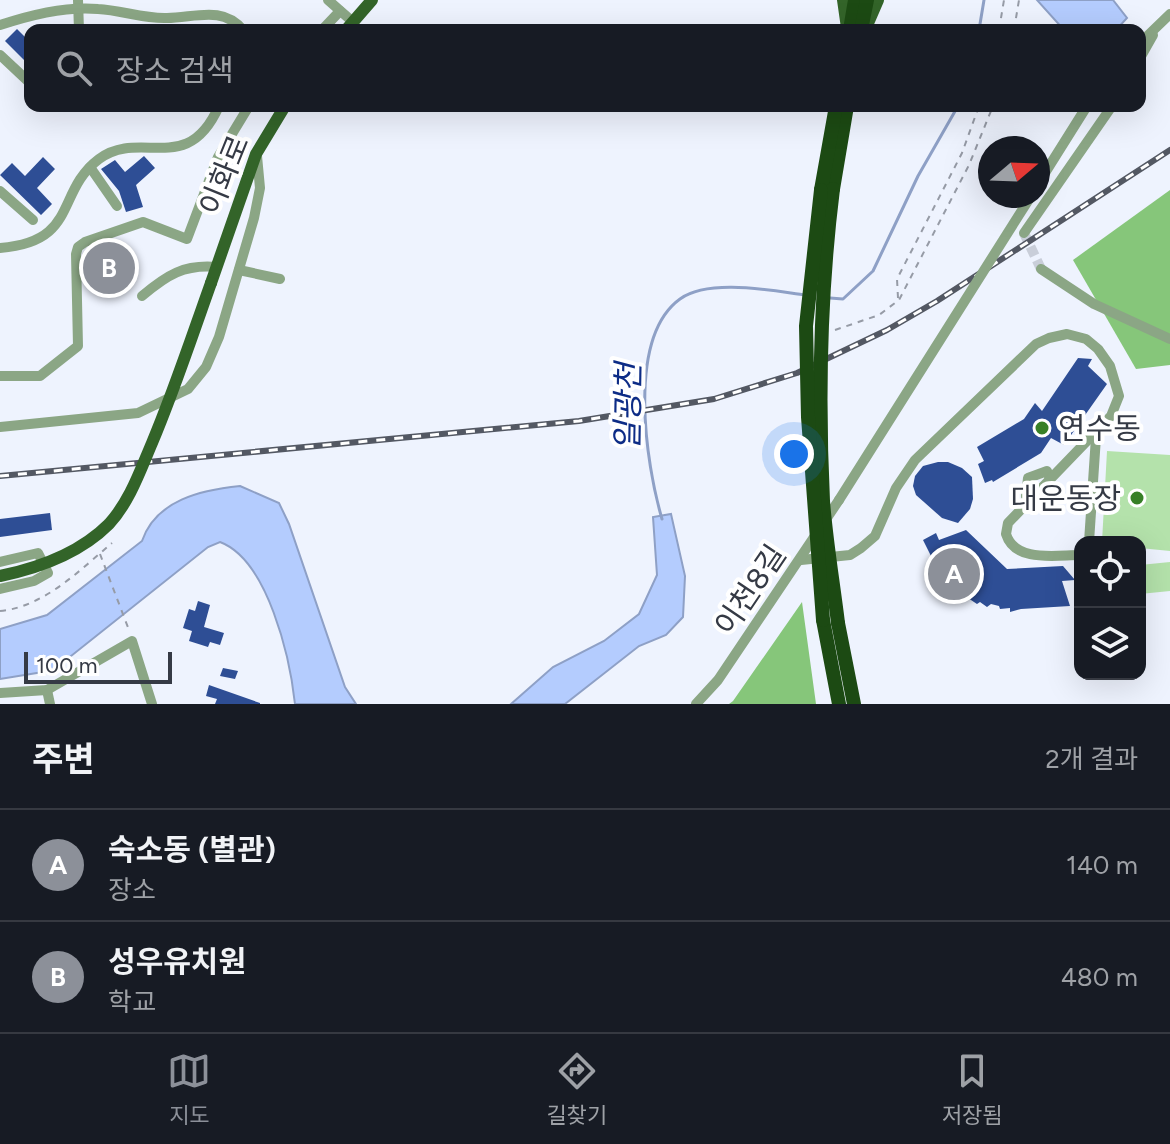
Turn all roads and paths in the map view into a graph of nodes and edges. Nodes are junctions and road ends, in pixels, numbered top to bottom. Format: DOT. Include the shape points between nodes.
graph roads {
  1 [pos="328,0"];
  2 [pos="372,0"];
  3 [pos="843,0"];
  4 [pos="855,0"];
  5 [pos="867,0"];
  6 [pos="878,0"];
  7 [pos="1004,0"];
  8 [pos="1019,0"];
  9 [pos="78,5"];
  10 [pos="340,11"];
  11 [pos="1170,14"];
  12 [pos="162,24"];
  13 [pos="235,24"];
  14 [pos="328,24"];
  15 [pos="348,24"];
  16 [pos="351,24"];
  17 [pos="848,24"];
  18 [pos="850,24"];
  19 [pos="864,24"];
  20 [pos="866,24"];
  21 [pos="1000,24"];
  22 [pos="1015,24"];
  23 [pos="0,25"];
  24 [pos="1160,25"];
  25 [pos="1146,38"];
  26 [pos="1146,48"];
  27 [pos="0,55"];
  28 [pos="24,77"];
  29 [pos="216,112"];
  30 [pos="245,112"];
  31 [pos="281,112"];
  32 [pos="835,112"];
  33 [pos="846,112"];
  34 [pos="977,112"];
  35 [pos="991,112"];
  36 [pos="1083,112"];
  37 [pos="1108,112"];
  38 [pos="256,154"];
  39 [pos="1050,165"];
  40 [pos="90,167"];
  41 [pos="827,190"];
  42 [pos="0,191"];
  43 [pos="117,206"];
  44 [pos="1023,208"];
  45 [pos="33,220"];
  46 [pos="1024,233"];
  47 [pos="0,248"];
  48 [pos="217,267"];
  49 [pos="1041,269"];
  50 [pos="239,270"];
  51 [pos="280,279"];
  52 [pos="142,296"];
  53 [pos="899,300"];
  54 [pos="834,330"];
  55 [pos="1170,339"];
  56 [pos="0,376"];
  57 [pos="0,427"];
  58 [pos="1099,427"];
  59 [pos="1050,479"];
  60 [pos="1032,498"];
  61 [pos="1089,536"];
  62 [pos="112,543"];
  63 [pos="100,553"];
  64 [pos="1074,555"];
  65 [pos="801,560"];
  66 [pos="0,562"];
  67 [pos="0,576"];
  68 [pos="0,589"];
  69 [pos="0,611"];
  70 [pos="830,622"];
  71 [pos="129,632"];
  72 [pos="47,690"];
  73 [pos="0,693"];
  74 [pos="50,704"];
  75 [pos="152,704"];
  76 [pos="696,704"];
  77 [pos="839,704"];
  78 [pos="854,704"];
  1 -- 10 [label="street"];
  2 -- 16 [label="main road"];
  3 -- 17 [label="main road"];
  4 -- 18 [label="highway"];
  5 -- 19 [label="highway"];
  6 -- 20 [label="main road"];
  7 -- 21 [label="path"];
  8 -- 22 [label="path"];
  9 -- 12 [label="street"];
  9 -- 23 [label="street"];
  10 -- 14 [label="street"];
  10 -- 15 [label="street"];
  11 -- 24 [label="street"];
  12 -- 13 [label="street" via="211,14"];
  24 -- 25 [label="street"];
  24 -- 26 [label="street"];
  27 -- 28 [label="street"];
  29 -- 40 [label="street" via="189,142 112,151"];
  30 -- 56 [label="street" via="218,157 187,239 143,222 78,247 78,346 40,376"];
  31 -- 38 [label="main road, 이화로"];
  32 -- 41 [label="highway"];
  33 -- 41 [label="highway"];
  34 -- 53 [label="path" via="962,153 897,279"];
  35 -- 53 [label="path"];
  36 -- 39 [label="street"];
  37 -- 46 [label="street"];
  38 -- 48 [label="main road, 이화로"];
  38 -- 50 [label="street" via="260,188"];
  40 -- 43 [label="street"];
  40 -- 47 [label="street" via="53,229 38,239"];
  41 -- 70 [label="highway, bridge" via="806,326 808,417"];
  42 -- 45 [label="street" via="20,216"];
  44 -- 65 [label="street, 이천8길, bridge"];
  48 -- 52 [label="street" via="196,265 164,277"];
  48 -- 67 [label="main road, 이화로, bridge" via="135,485 118,512 61,557"];
  49 -- 55 [label="street" via="1094,304"];
  50 -- 51 [label="street"];
  50 -- 57 [label="street" via="219,337 206,367 188,389 138,413"];
  53 -- 54 [label="path" via="879,315"];
  58 -- 59 [label="street"];
  58 -- 61 [label="street"];
  58 -- 65 [label="street" via="1111,416 1119,396 1110,366 1086,339 1067,334 1049,338 1036,344 915,460 875,536 850,555"];
  59 -- 60 [label="street"];
  59 -- 60 [label="street" via="1047,471 1028,478 1025,492"];
  60 -- 64 [label="street" via="1008,523 1008,541 1024,554"];
  62 -- 63 [label="path"];
  63 -- 69 [label="path" via="28,604"];
  63 -- 71 [label="path"];
  65 -- 76 [label="street, 이천8길"];
  66 -- 68 [label="street" via="38,553 48,573"];
  70 -- 77 [label="highway"];
  70 -- 78 [label="highway"];
  72 -- 73 [label="street"];
  72 -- 74 [label="street"];
  72 -- 75 [label="street" via="132,641"];
}
